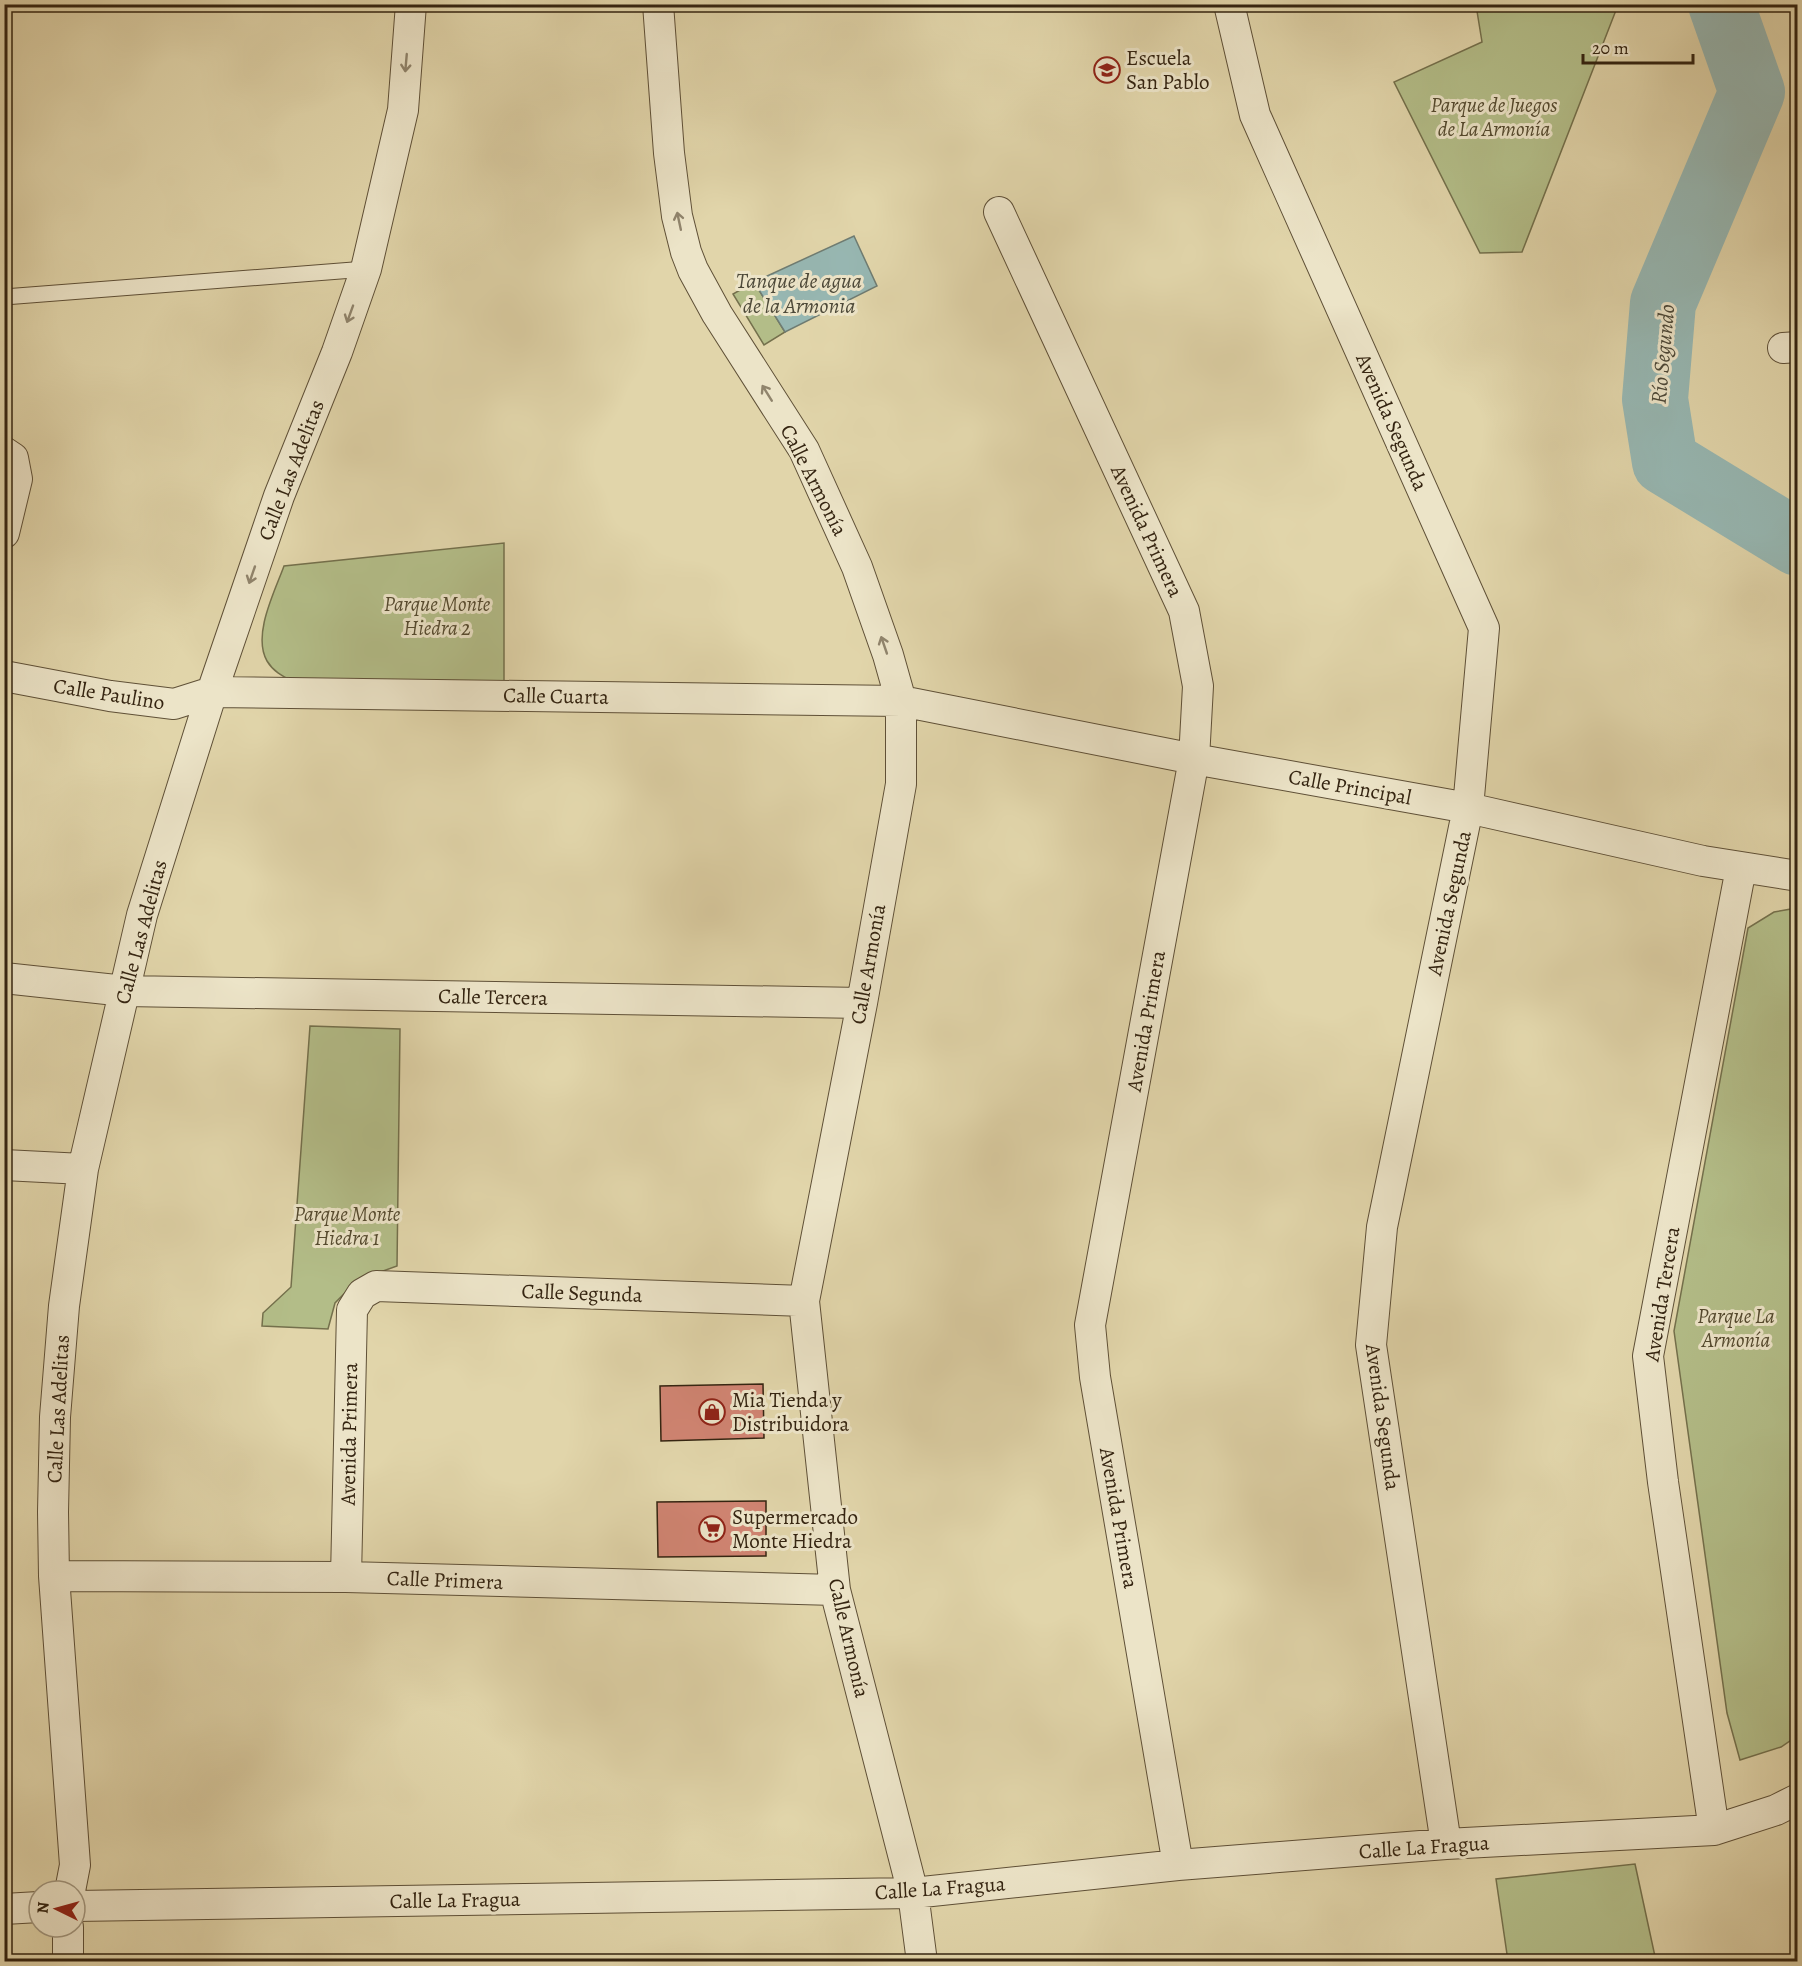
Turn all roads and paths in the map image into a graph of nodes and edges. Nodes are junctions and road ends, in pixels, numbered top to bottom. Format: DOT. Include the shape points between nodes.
graph roads {
  1 [pos="411,4"];
  2 [pos="657,4"];
  3 [pos="1229,4"];
  4 [pos="999,212"];
  5 [pos="366,269"];
  6 [pos="4,297"];
  7 [pos="4,452"];
  8 [pos="4,533"];
  9 [pos="4,676"];
  10 [pos="212,692"];
  11 [pos="901,701"];
  12 [pos="1194,759"];
  13 [pos="1468,808"];
  14 [pos="1741,868"];
  15 [pos="1797,876"];
  16 [pos="4,978"];
  17 [pos="125,991"];
  18 [pos="862,1003"];
  19 [pos="4,1165"];
  20 [pos="83,1169"];
  21 [pos="362,1294"];
  22 [pos="804,1300"];
  23 [pos="54,1576"];
  24 [pos="346,1577"];
  25 [pos="835,1590"];
  26 [pos="1797,1799"];
  27 [pos="1714,1830"];
  28 [pos="1446,1844"];
  29 [pos="1178,1865"];
  30 [pos="72,1879"];
  31 [pos="913,1893"];
  32 [pos="87,1906"];
  33 [pos="27,1908"];
  34 [pos="4,1909"];
  35 [pos="68,1939"];
  36 [pos="68,1962"];
  37 [pos="922,1962"];
  1 -- 5 [label="street, Calle Las Adelitas, one-way" via="403,110"];
  11 -- 2 [label="street, Calle Armonía, one-way" via="857,567 804,450 717,314 686,252 669,153"];
  3 -- 13 [label="street, Avenida Segunda" via="1255,115 1484,628"];
  4 -- 12 [label="street, Avenida Primera" via="1184,612 1198,686"];
  5 -- 6 [label="lane"];
  5 -- 10 [label="street, Calle Las Adelitas, one-way" via="279,496"];
  7 -- 8 [label="street" via="13,458 17,479"];
  9 -- 10 [label="street, Calle Paulino" via="174,704"];
  10 -- 11 [label="street, Calle Cuarta"];
  10 -- 17 [label="street, Calle Las Adelitas" via="142,915"];
  11 -- 12 [label="street, Calle Principal"];
  11 -- 18 [label="street, Calle Armonía" via="901,784"];
  12 -- 13 [label="street, Calle Principal"];
  12 -- 29 [label="street, Avenida Primera" via="1090,1325 1095,1377"];
  13 -- 14 [label="street, Calle Principal"];
  13 -- 28 [label="street, Avenida Segunda" via="1382,1227 1371,1345"];
  14 -- 15 [label="street, Calle Principal"];
  14 -- 27 [label="street, Avenida Tercera" via="1648,1356"];
  16 -- 17 [label="street, Calle Tercera"];
  17 -- 18 [label="street, Calle Tercera"];
  17 -- 20 [label="street, Calle Las Adelitas"];
  18 -- 22 [label="street, Calle Armonía"];
  19 -- 20 [label="street"];
  20 -- 23 [label="street, Calle Las Adelitas" via="64,1306 55,1417"];
  21 -- 22 [label="street, Calle Segunda" via="376,1287"];
  21 -- 24 [label="street, Avenida Primera" via="352,1310"];
  22 -- 25 [label="street, Calle Armonía"];
  23 -- 24 [label="street, Calle Primera"];
  23 -- 30 [label="street, Calle Las Adelitas" via="75,1864"];
  24 -- 25 [label="street, Calle Primera"];
  25 -- 31 [label="street, Calle Armonía"];
  26 -- 27 [label="street, Calle La Fragua"];
  27 -- 28 [label="street, Calle La Fragua"];
  28 -- 29 [label="street, Calle La Fragua"];
  29 -- 31 [label="street, Calle La Fragua"];
  31 -- 32 [label="street, Calle La Fragua"];
  31 -- 37 [label="street, Calle Armonía"];
  33 -- 34 [label="street"];
  35 -- 36 [label="street"];
}
